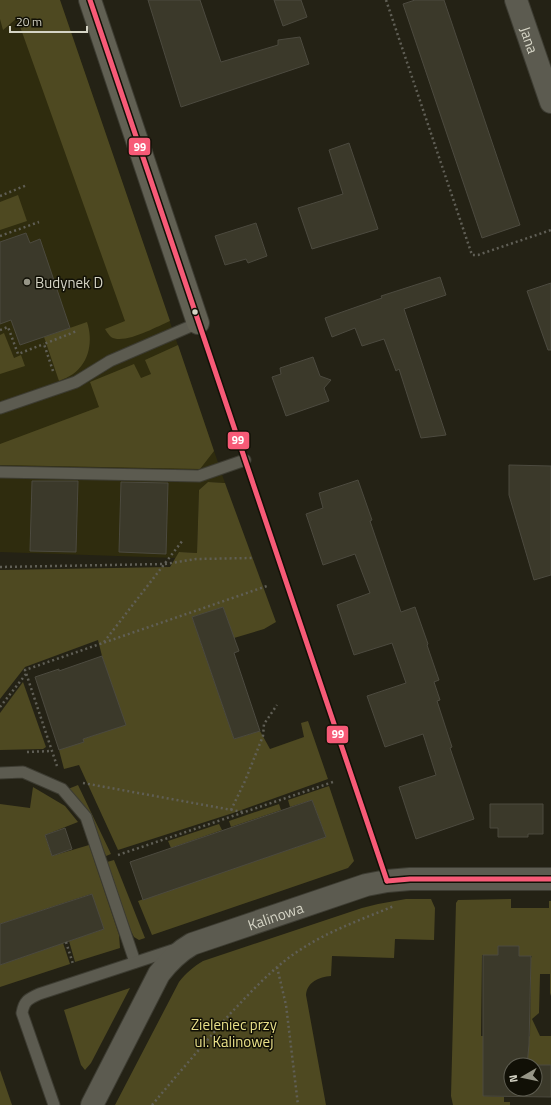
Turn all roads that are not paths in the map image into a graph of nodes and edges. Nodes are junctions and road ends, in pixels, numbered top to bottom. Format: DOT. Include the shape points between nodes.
graph roads {
  1 [pos="90,0"];
  2 [pos="516,0"];
  3 [pos="551,102"];
  4 [pos="198,324"];
  5 [pos="0,408"];
  6 [pos="245,460"];
  7 [pos="0,472"];
  8 [pos="0,773"];
  9 [pos="551,879"];
  10 [pos="192,944"];
  11 [pos="135,962"];
  12 [pos="54,1105"];
  13 [pos="92,1105"];
  1 -- 4 [label="street"];
  2 -- 3 [label="street, Jana"];
  4 -- 5 [label="lane" via="110,361 76,382"];
  6 -- 7 [label="lane" via="199,476"];
  8 -- 11 [label="lane" via="23,772 62,789 86,817"];
  9 -- 10 [label="street, Kalinowa" via="387,881 348,891"];
  10 -- 11 [label="lane"];
  10 -- 13 [label="street, Kalinowa" via="179,951 159,974"];
  11 -- 12 [label="lane" via="30,998 23,1006 22,1014"];
}
